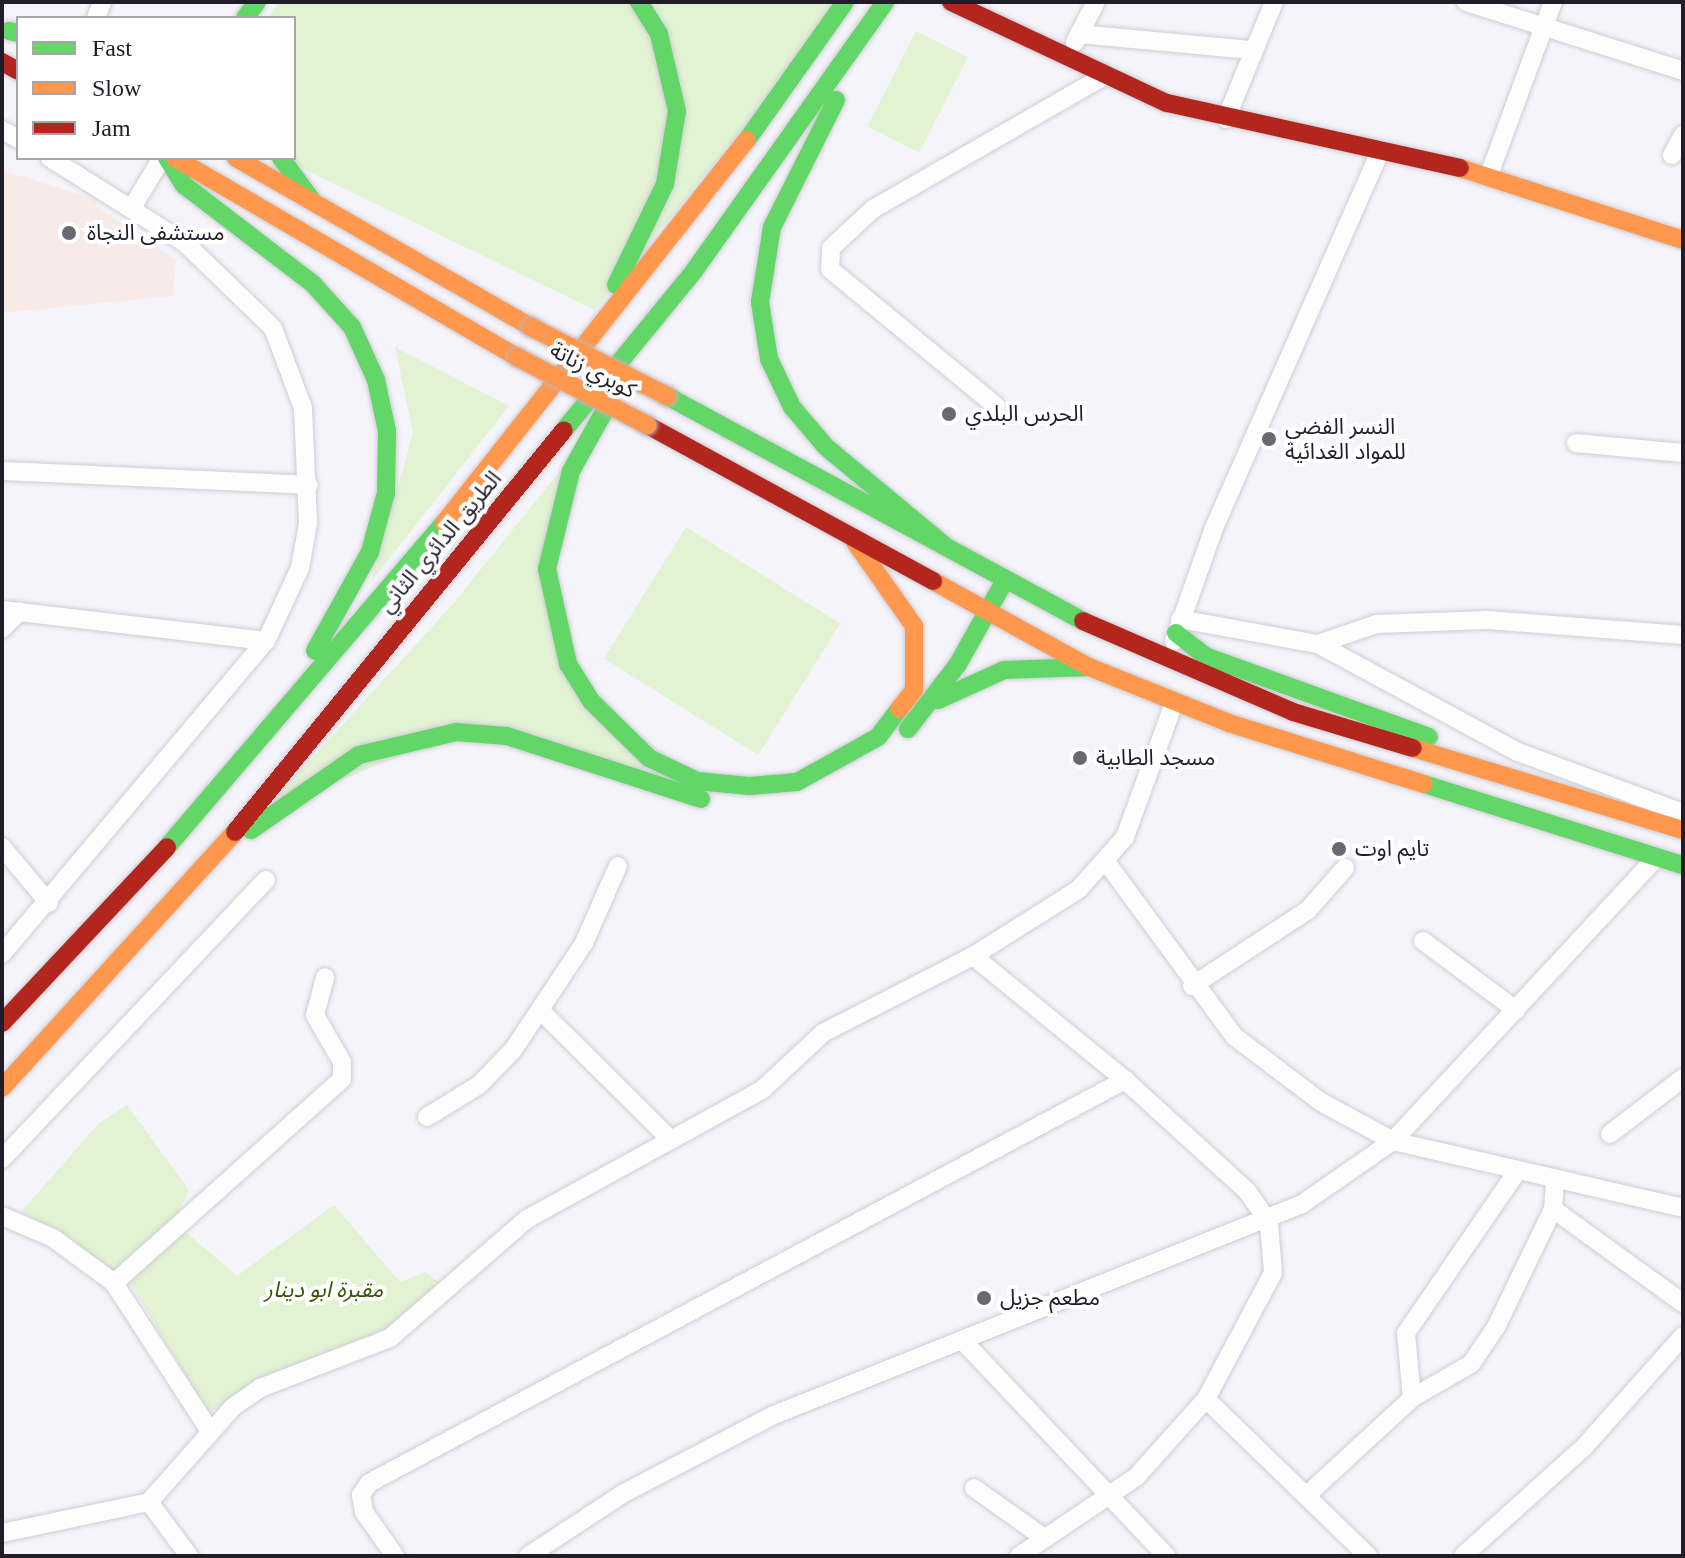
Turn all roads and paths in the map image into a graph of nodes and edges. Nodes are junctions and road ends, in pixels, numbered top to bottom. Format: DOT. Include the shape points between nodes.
graph roads {
  1 [pos="639,2"];
  2 [pos="845,2"];
  3 [pos="885,2"];
  4 [pos="951,2"];
  5 [pos="1096,2"];
  6 [pos="1274,2"];
  7 [pos="1466,2"];
  8 [pos="1553,2"];
  9 [pos="1540,29"];
  10 [pos="1079,34"];
  11 [pos="859,41"];
  12 [pos="1253,50"];
  13 [pos="1065,60"];
  14 [pos="1683,71"];
  15 [pos="1103,77"];
  16 [pos="1226,119"];
  17 [pos="1683,135"];
  18 [pos="1381,150"];
  19 [pos="1672,155"];
  20 [pos="53,160"];
  21 [pos="164,160"];
  22 [pos="166,160"];
  23 [pos="178,160"];
  24 [pos="240,160"];
  25 [pos="282,160"];
  26 [pos="1489,175"];
  27 [pos="311,199"];
  28 [pos="133,206"];
  29 [pos="1683,240"];
  30 [pos="694,271"];
  31 [pos="571,366"];
  32 [pos="996,406"];
  33 [pos="1576,443"];
  34 [pos="1683,453"];
  35 [pos="2,471"];
  36 [pos="309,485"];
  37 [pos="855,542"];
  38 [pos="944,545"];
  39 [pos="1004,582"];
  40 [pos="11,610"];
  41 [pos="985,617"];
  42 [pos="1178,626"];
  43 [pos="2,629"];
  44 [pos="1683,635"];
  45 [pos="266,641"];
  46 [pos="1318,644"];
  47 [pos="1169,663"];
  48 [pos="1089,667"];
  49 [pos="1174,703"];
  50 [pos="931,704"];
  51 [pos="1471,768"];
  52 [pos="1683,813"];
  53 [pos="190,822"];
  54 [pos="1683,830"];
  55 [pos="2,847"];
  56 [pos="1656,858"];
  57 [pos="210,862"];
  58 [pos="1107,863"];
  59 [pos="1683,865"];
  60 [pos="618,866"];
  61 [pos="1345,868"];
  62 [pos="266,880"];
  63 [pos="49,903"];
  64 [pos="1423,941"];
  65 [pos="2,954"];
  66 [pos="973,956"];
  67 [pos="325,977"];
  68 [pos="1192,986"];
  69 [pos="1516,1010"];
  70 [pos="541,1011"];
  71 [pos="2,1023"];
  72 [pos="1683,1078"];
  73 [pos="1125,1080"];
  74 [pos="2,1088"];
  75 [pos="427,1117"];
  76 [pos="1610,1134"];
  77 [pos="668,1137"];
  78 [pos="1393,1141"];
  79 [pos="2,1159"];
  80 [pos="1518,1170"];
  81 [pos="1555,1179"];
  82 [pos="1683,1208"];
  83 [pos="1553,1209"];
  84 [pos="2,1216"];
  85 [pos="1269,1223"];
  86 [pos="114,1283"];
  87 [pos="1683,1303"];
  88 [pos="963,1341"];
  89 [pos="1681,1346"];
  90 [pos="1412,1398"];
  91 [pos="1206,1399"];
  92 [pos="210,1431"];
  93 [pos="974,1488"];
  94 [pos="1307,1495"];
  95 [pos="1109,1498"];
  96 [pos="149,1502"];
  97 [pos="2,1533"];
  98 [pos="1043,1537"];
  99 [pos="189,1556"];
  100 [pos="395,1556"];
  101 [pos="528,1556"];
  102 [pos="1019,1556"];
  103 [pos="1166,1556"];
  104 [pos="1368,1556"];
  105 [pos="1463,1556"];
  1 -- 31 [label="main road" via="673,76 674,149 645,227"];
  2 -- 31 [label="main road, الطريق الدائري الثاني"];
  3 -- 11 [label="main road, الطريق الدائري الثاني"];
  4 -- 13 [label="main road"];
  5 -- 10 [label="street"];
  6 -- 12 [label="street"];
  7 -- 9 [label="street"];
  8 -- 9 [label="street"];
  9 -- 14 [label="street"];
  9 -- 26 [label="street"];
  10 -- 12 [label="street"];
  10 -- 13 [label="street"];
  11 -- 30 [label="main road, الطريق الدائري الثاني"];
  11 -- 38 [label="main road" via="772,227 761,326 781,387 804,422"];
  12 -- 16 [label="street"];
  13 -- 15 [label="main road"];
  15 -- 16 [label="main road"];
  15 -- 32 [label="street" via="873,209 831,248 830,269"];
  16 -- 18 [label="main road"];
  17 -- 19 [label="street"];
  18 -- 26 [label="main road"];
  18 -- 42 [label="street"];
  20 -- 28 [label="street"];
  21 -- 28 [label="street"];
  22 -- 53 [label="main road" via="184,185 313,284 352,327 376,380 387,431 386,493 370,552 321,644 244,738"];
  23 -- 37 [label="main road, كوبري زناتة, bridge" via="517,357"];
  24 -- 27 [label="main road"];
  25 -- 27 [label="main road"];
  26 -- 29 [label="main road"];
  27 -- 38 [label="main road, bridge" via="531,327"];
  28 -- 36 [label="street" via="185,243 273,328 303,408"];
  30 -- 37 [label="main road" via="592,431 556,514 547,569 568,664 611,725 649,758 697,781 797,782 878,737 914,690 914,626"];
  30 -- 57 [label="main road, الطريق الدائري الثاني"];
  31 -- 53 [label="main road, الطريق الدائري الثاني"];
  33 -- 34 [label="street"];
  35 -- 36 [label="street"];
  36 -- 45 [label="street" via="300,568"];
  37 -- 41 [label="main road, كوبري زناتة"];
  38 -- 39 [label="main road"];
  39 -- 41 [label="main road"];
  39 -- 47 [label="main road"];
  40 -- 43 [label="street"];
  40 -- 45 [label="street"];
  41 -- 48 [label="main road, كوبري زناتة"];
  41 -- 50 [label="main road"];
  42 -- 46 [label="street"];
  42 -- 47 [label="street"];
  42 -- 51 [label="main road" via="1205,656 1430,738"];
  44 -- 46 [label="street" via="1487,620 1376,624"];
  45 -- 63 [label="street"];
  46 -- 52 [label="street" via="1518,752"];
  47 -- 51 [label="main road"];
  48 -- 49 [label="main road, كوبري زناتة"];
  48 -- 50 [label="main road" via="1004,670"];
  49 -- 56 [label="main road, كوبري زناتة"];
  49 -- 58 [label="street" via="1131,824"];
  50 -- 57 [label="main road" via="851,775 795,798 730,804 674,794 507,736 456,732 406,739 314,780"];
  51 -- 54 [label="main road"];
  53 -- 71 [label="main road, الطريق الدائري الثاني"];
  55 -- 63 [label="street"];
  56 -- 59 [label="main road, كوبري زناتة"];
  56 -- 69 [label="street"];
  57 -- 74 [label="main road, الطريق الدائري الثاني"];
  58 -- 66 [label="street" via="1078,890"];
  58 -- 68 [label="street"];
  60 -- 70 [label="street" via="584,943"];
  61 -- 68 [label="street" via="1308,910"];
  62 -- 79 [label="street"];
  63 -- 65 [label="street"];
  64 -- 69 [label="street"];
  66 -- 73 [label="street"];
  66 -- 77 [label="street" via="823,1033 763,1089"];
  67 -- 86 [label="street" via="315,1015 342,1062 342,1079"];
  68 -- 78 [label="street" via="1269,1068"];
  69 -- 78 [label="street"];
  70 -- 75 [label="street" via="479,1085"];
  70 -- 77 [label="street"];
  72 -- 76 [label="street"];
  73 -- 85 [label="street" via="1207,1150"];
  73 -- 100 [label="street" via="369,1483 361,1495 364,1512"];
  77 -- 92 [label="street" via="527,1219 390,1338 260,1388"];
  78 -- 80 [label="street"];
  78 -- 85 [label="street"];
  80 -- 81 [label="street"];
  80 -- 90 [label="street" via="1406,1333"];
  81 -- 82 [label="street"];
  81 -- 83 [label="street"];
  83 -- 87 [label="street"];
  83 -- 90 [label="street" via="1525,1278 1471,1364"];
  84 -- 86 [label="street" via="53,1238"];
  85 -- 88 [label="street"];
  85 -- 91 [label="street" via="1273,1273"];
  86 -- 92 [label="street"];
  88 -- 95 [label="street"];
  88 -- 101 [label="street" via="774,1415 624,1493"];
  89 -- 105 [label="street" via="1585,1446"];
  90 -- 94 [label="street"];
  91 -- 94 [label="street"];
  91 -- 95 [label="street"];
  92 -- 96 [label="street"];
  93 -- 98 [label="street"];
  94 -- 104 [label="street"];
  95 -- 98 [label="street"];
  95 -- 103 [label="street"];
  96 -- 97 [label="street"];
  96 -- 99 [label="street"];
  98 -- 102 [label="street"];
}
